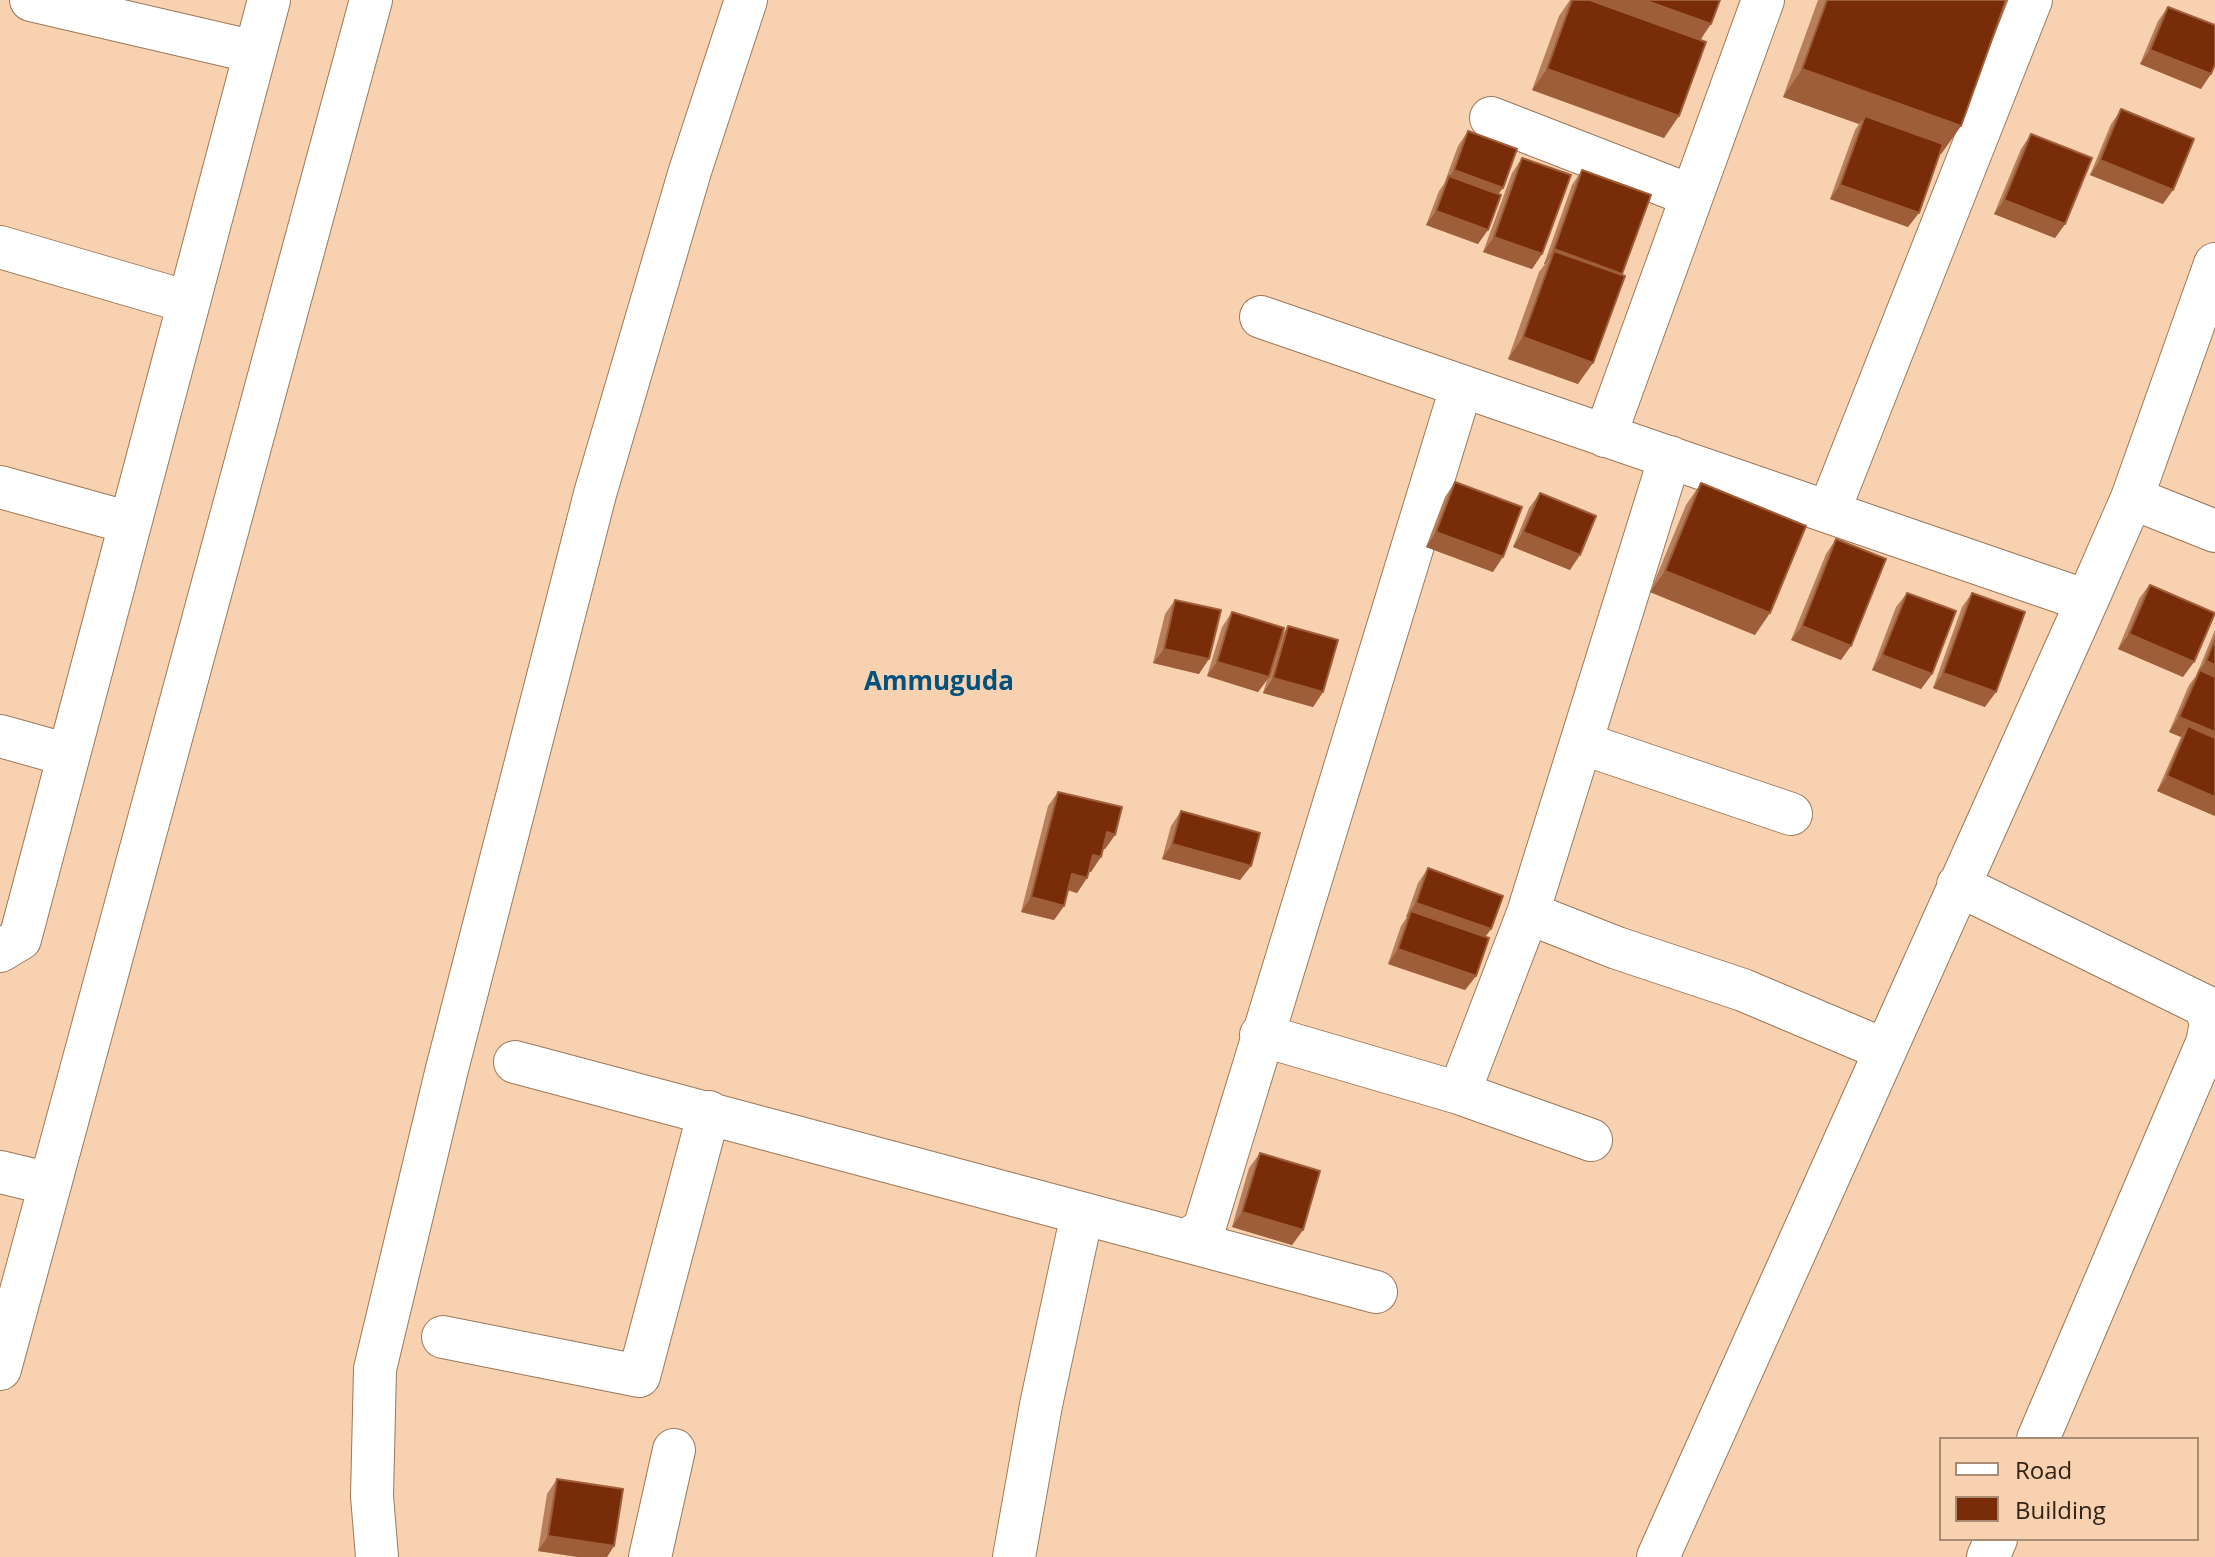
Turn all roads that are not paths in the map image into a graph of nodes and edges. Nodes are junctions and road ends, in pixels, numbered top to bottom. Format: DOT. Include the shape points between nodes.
graph roads {
  1 [pos="31,0"];
  2 [pos="269,0"];
  3 [pos="371,0"];
  4 [pos="746,0"];
  5 [pos="1763,0"];
  6 [pos="2031,0"];
  7 [pos="255,52"];
  8 [pos="1491,118"];
  9 [pos="1692,196"];
  10 [pos="0,247"];
  11 [pos="2215,264"];
  12 [pos="188,302"];
  13 [pos="1261,317"];
  14 [pos="1461,388"];
  15 [pos="1605,436"];
  16 [pos="1670,457"];
  17 [pos="0,487"];
  18 [pos="2132,498"];
  19 [pos="1829,511"];
  20 [pos="130,523"];
  21 [pos="2215,531"];
  22 [pos="2087,601"];
  23 [pos="0,736"];
  24 [pos="1581,743"];
  25 [pos="68,755"];
  26 [pos="1791,814"];
  27 [pos="1958,885"];
  28 [pos="1528,913"];
  29 [pos="0,951"];
  30 [pos="1261,1035"];
  31 [pos="1885,1050"];
  32 [pos="515,1062"];
  33 [pos="1459,1093"];
  34 [pos="709,1112"];
  35 [pos="1591,1140"];
  36 [pos="0,1172"];
  37 [pos="50,1184"];
  38 [pos="1082,1214"];
  39 [pos="1186,1241"];
  40 [pos="1376,1292"];
  41 [pos="443,1337"];
  42 [pos="0,1369"];
  43 [pos="2039,1437"];
  44 [pos="674,1450"];
  45 [pos="377,1557"];
  46 [pos="650,1557"];
  47 [pos="1014,1557"];
  48 [pos="1658,1557"];
  1 -- 7 [label="street"];
  2 -- 7 [label="street"];
  3 -- 37 [label="street"];
  4 -- 45 [label="street" via="595,494 375,1369 372,1496"];
  5 -- 9 [label="street"];
  6 -- 19 [label="street"];
  7 -- 12 [label="street"];
  8 -- 9 [label="street"];
  9 -- 15 [label="street"];
  10 -- 12 [label="street"];
  11 -- 18 [label="street"];
  12 -- 20 [label="street"];
  13 -- 14 [label="street"];
  14 -- 15 [label="street"];
  14 -- 30 [label="street"];
  15 -- 16 [label="street"];
  16 -- 19 [label="street"];
  16 -- 24 [label="street"];
  17 -- 20 [label="street"];
  18 -- 21 [label="street"];
  18 -- 22 [label="street"];
  19 -- 22 [label="street"];
  20 -- 25 [label="street"];
  22 -- 27 [label="street"];
  23 -- 25 [label="street"];
  24 -- 26 [label="street"];
  24 -- 28 [label="street"];
  25 -- 29 [label="street" via="20,939"];
  27 -- 31 [label="street"];
  27 -- 43 [label="street" via="2205,1006 2211,1023"];
  28 -- 31 [label="street" via="1743,990"];
  28 -- 33 [label="street"];
  30 -- 33 [label="street"];
  30 -- 39 [label="street" via="1204,1229"];
  31 -- 48 [label="street"];
  32 -- 34 [label="street"];
  33 -- 35 [label="street"];
  34 -- 38 [label="street"];
  34 -- 41 [label="street" via="639,1376"];
  36 -- 37 [label="street"];
  37 -- 42 [label="street"];
  38 -- 39 [label="street"];
  38 -- 47 [label="street"];
  39 -- 40 [label="street"];
  44 -- 46 [label="street"];
}
